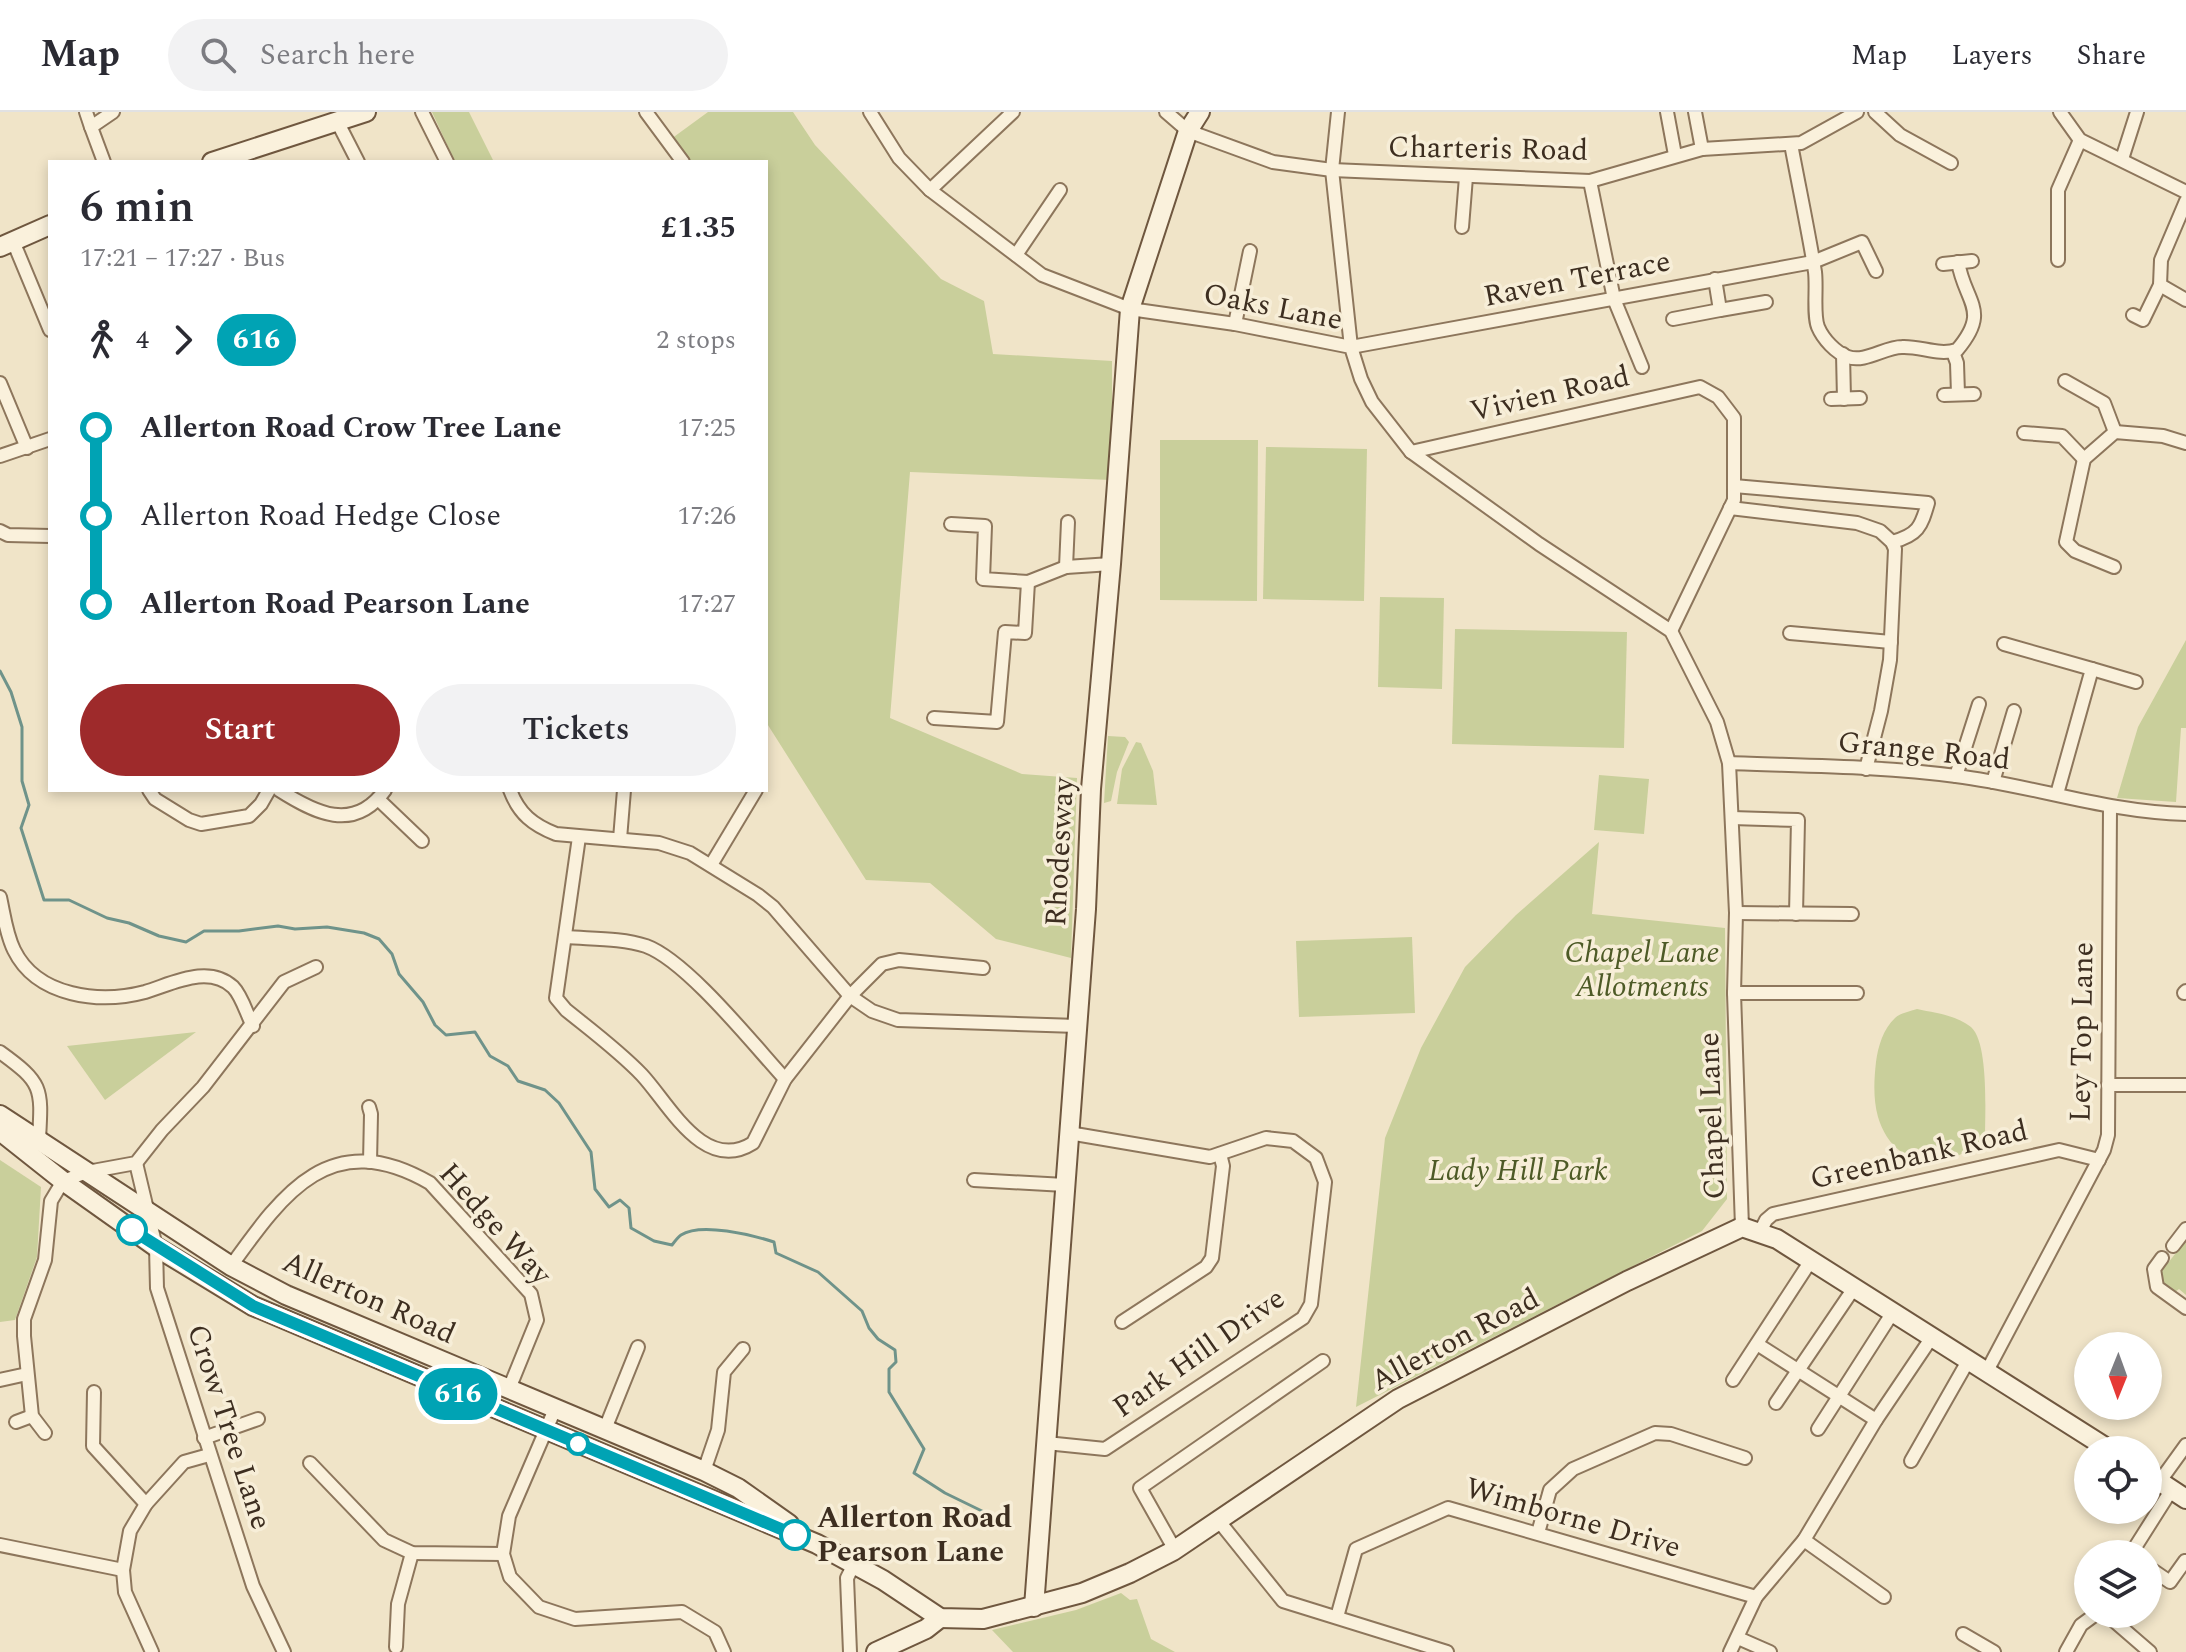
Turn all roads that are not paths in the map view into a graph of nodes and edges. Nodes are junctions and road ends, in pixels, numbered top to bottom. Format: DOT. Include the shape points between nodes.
graph roads {
  1 [pos="86,112"];
  2 [pos="113,112"];
  3 [pos="366,112"];
  4 [pos="422,112"];
  5 [pos="646,112"];
  6 [pos="870,112"];
  7 [pos="1013,112"];
  8 [pos="1166,112"];
  9 [pos="1200,112"];
  10 [pos="1338,112"];
  11 [pos="1667,112"];
  12 [pos="1695,112"];
  13 [pos="1857,112"];
  14 [pos="1875,112"];
  15 [pos="2060,112"];
  16 [pos="2137,112"];
  17 [pos="337,121"];
  18 [pos="91,127"];
  19 [pos="1188,131"];
  20 [pos="2080,140"];
  21 [pos="1791,144"];
  22 [pos="1702,149"];
  23 [pos="1675,155"];
  24 [pos="2122,159"];
  25 [pos="103,160"];
  26 [pos="220,160"];
  27 [pos="357,160"];
  28 [pos="446,160"];
  29 [pos="682,160"];
  30 [pos="1951,163"];
  31 [pos="1332,170"];
  32 [pos="1466,177"];
  33 [pos="1590,181"];
  34 [pos="930,190"];
  35 [pos="1060,190"];
  36 [pos="2186,192"];
  37 [pos="2186,201"];
  38 [pos="48,226"];
  39 [pos="1462,227"];
  40 [pos="6,244"];
  41 [pos="1250,251"];
  42 [pos="1016,255"];
  43 [pos="2058,260"];
  44 [pos="1972,261"];
  45 [pos="1813,262"];
  46 [pos="1958,262"];
  47 [pos="1943,264"];
  48 [pos="1876,271"];
  49 [pos="1715,279"];
  50 [pos="2160,285"];
  51 [pos="1614,299"];
  52 [pos="2186,300"];
  53 [pos="1766,302"];
  54 [pos="1130,309"];
  55 [pos="1720,310"];
  56 [pos="2133,315"];
  57 [pos="1673,319"];
  58 [pos="1235,324"];
  59 [pos="48,326"];
  60 [pos="1351,347"];
  61 [pos="1953,352"];
  62 [pos="1843,354"];
  63 [pos="1642,367"];
  64 [pos="2065,381"];
  65 [pos="0,383"];
  66 [pos="1958,394"];
  67 [pos="1974,394"];
  68 [pos="1944,395"];
  69 [pos="1860,398"];
  70 [pos="2115,432"];
  71 [pos="2024,433"];
  72 [pos="48,440"];
  73 [pos="2186,443"];
  74 [pos="27,448"];
  75 [pos="1411,452"];
  76 [pos="0,456"];
  77 [pos="2084,459"];
  78 [pos="1734,486"];
  79 [pos="1730,508"];
  80 [pos="1068,522"];
  81 [pos="951,524"];
  82 [pos="0,531"];
  83 [pos="48,536"];
  84 [pos="1892,542"];
  85 [pos="1111,564"];
  86 [pos="1066,567"];
  87 [pos="2114,567"];
  88 [pos="1028,582"];
  89 [pos="1671,631"];
  90 [pos="1790,633"];
  91 [pos="1891,642"];
  92 [pos="2004,644"];
  93 [pos="2092,669"];
  94 [pos="2136,682"];
  95 [pos="1979,704"];
  96 [pos="2014,711"];
  97 [pos="934,718"];
  98 [pos="1729,763"];
  99 [pos="1866,769"];
  100 [pos="1956,776"];
  101 [pos="1993,782"];
  102 [pos="150,792"];
  103 [pos="268,792"];
  104 [pos="282,792"];
  105 [pos="511,792"];
  106 [pos="624,792"];
  107 [pos="755,792"];
  108 [pos="382,794"];
  109 [pos="2057,794"];
  110 [pos="2110,808"];
  111 [pos="2186,814"];
  112 [pos="1732,818"];
  113 [pos="579,837"];
  114 [pos="620,839"];
  115 [pos="422,841"];
  116 [pos="711,865"];
  117 [pos="0,897"];
  118 [pos="1736,913"];
  119 [pos="1796,914"];
  120 [pos="1852,914"];
  121 [pos="566,937"];
  122 [pos="316,967"];
  123 [pos="983,968"];
  124 [pos="1734,993"];
  125 [pos="1857,993"];
  126 [pos="850,996"];
  127 [pos="253,1026"];
  128 [pos="1077,1026"];
  129 [pos="0,1052"];
  130 [pos="785,1079"];
  131 [pos="2108,1085"];
  132 [pos="2186,1085"];
  133 [pos="369,1107"];
  134 [pos="0,1115"];
  135 [pos="0,1131"];
  136 [pos="1069,1133"];
  137 [pos="39,1139"];
  138 [pos="1220,1154"];
  139 [pos="2099,1160"];
  140 [pos="370,1162"];
  141 [pos="136,1163"];
  142 [pos="87,1172"];
  143 [pos="974,1180"];
  144 [pos="63,1181"];
  145 [pos="1065,1185"];
  146 [pos="148,1212"];
  147 [pos="1742,1227"];
  148 [pos="2186,1229"];
  149 [pos="1760,1232"];
  150 [pos="2173,1246"];
  151 [pos="156,1247"];
  152 [pos="2162,1258"];
  153 [pos="1810,1262"];
  154 [pos="231,1266"];
  155 [pos="1854,1288"];
  156 [pos="2186,1308"];
  157 [pos="1893,1312"];
  158 [pos="1122,1322"];
  159 [pos="1932,1337"];
  160 [pos="1757,1344"];
  161 [pos="638,1347"];
  162 [pos="743,1349"];
  163 [pos="1323,1361"];
  164 [pos="1968,1361"];
  165 [pos="1798,1371"];
  166 [pos="1987,1371"];
  167 [pos="27,1374"];
  168 [pos="0,1380"];
  169 [pos="1733,1380"];
  170 [pos="509,1389"];
  171 [pos="94,1392"];
  172 [pos="1839,1397"];
  173 [pos="1776,1403"];
  174 [pos="555,1409"];
  175 [pos="32,1416"];
  176 [pos="258,1419"];
  177 [pos="1876,1420"];
  178 [pos="16,1422"];
  179 [pos="605,1429"];
  180 [pos="1818,1429"];
  181 [pos="546,1431"];
  182 [pos="45,1433"];
  183 [pos="2088,1436"];
  184 [pos="204,1438"];
  185 [pos="1046,1443"];
  186 [pos="2186,1445"];
  187 [pos="209,1455"];
  188 [pos="1745,1458"];
  189 [pos="1911,1461"];
  190 [pos="310,1463"];
  191 [pos="704,1471"];
  192 [pos="2166,1486"];
  193 [pos="146,1504"];
  194 [pos="1218,1520"];
  195 [pos="1538,1533"];
  196 [pos="1804,1540"];
  197 [pos="2139,1540"];
  198 [pos="817,1544"];
  199 [pos="0,1545"];
  200 [pos="1175,1550"];
  201 [pos="412,1553"];
  202 [pos="503,1554"];
  203 [pos="2185,1561"];
  204 [pos="854,1564"];
  205 [pos="123,1570"];
  206 [pos="2162,1577"];
  207 [pos="1756,1597"];
  208 [pos="1884,1597"];
  209 [pos="1034,1607"];
  210 [pos="1337,1617"];
  211 [pos="940,1618"];
  212 [pos="2079,1628"];
  213 [pos="2122,1628"];
  214 [pos="1963,1634"];
  215 [pos="1738,1638"];
  216 [pos="396,1647"];
  217 [pos="152,1652"];
  218 [pos="284,1652"];
  219 [pos="724,1652"];
  220 [pos="850,1652"];
  221 [pos="876,1652"];
  222 [pos="1447,1652"];
  223 [pos="1730,1652"];
  224 [pos="1770,1652"];
  225 [pos="1994,1652"];
  226 [pos="2066,1652"];
  227 [pos="2150,1652"];
  1 -- 18 [label="street"];
  2 -- 18 [label="street"];
  3 -- 17 [label="street"];
  4 -- 28 [label="street"];
  5 -- 29 [label="street"];
  6 -- 34 [label="street, Oaks Lane" via="899,158"];
  7 -- 34 [label="street"];
  8 -- 19 [label="street, Charteris Road"];
  9 -- 19 [label="street, Rhodesway"];
  10 -- 31 [label="street"];
  11 -- 23 [label="street"];
  12 -- 22 [label="street"];
  13 -- 21 [label="street, Charteris Road"];
  14 -- 30 [label="street" via="1900,135"];
  15 -- 20 [label="street"];
  16 -- 24 [label="street"];
  17 -- 26 [label="street"];
  17 -- 27 [label="street"];
  18 -- 25 [label="street"];
  19 -- 31 [label="street, Charteris Road" via="1273,162"];
  19 -- 54 [label="street, Rhodesway"];
  20 -- 24 [label="street"];
  20 -- 43 [label="street" via="2058,190"];
  21 -- 22 [label="street, Charteris Road"];
  21 -- 45 [label="street"];
  22 -- 23 [label="street, Charteris Road"];
  23 -- 33 [label="street, Charteris Road"];
  24 -- 36 [label="street"];
  31 -- 32 [label="street, Charteris Road"];
  31 -- 60 [label="street"];
  32 -- 33 [label="street, Charteris Road"];
  32 -- 39 [label="street"];
  33 -- 51 [label="street"];
  34 -- 42 [label="street, Oaks Lane"];
  35 -- 42 [label="street"];
  37 -- 50 [label="street" via="2161,260"];
  38 -- 40 [label="street"];
  40 -- 59 [label="street"];
  41 -- 58 [label="street"];
  42 -- 54 [label="street, Oaks Lane" via="1042,275"];
  44 -- 46 [label="street"];
  45 -- 48 [label="street, Raven Terrace" via="1862,242"];
  45 -- 49 [label="street, Raven Terrace"];
  45 -- 62 [label="street" via="1816,323 1821,335"];
  46 -- 47 [label="street"];
  46 -- 61 [label="street" via="1975,315 1970,334"];
  49 -- 51 [label="street, Raven Terrace"];
  49 -- 55 [label="street"];
  50 -- 52 [label="street"];
  50 -- 56 [label="street" via="2143,320"];
  51 -- 60 [label="street, Raven Terrace"];
  51 -- 63 [label="street"];
  53 -- 55 [label="street"];
  54 -- 58 [label="street, Oaks Lane"];
  54 -- 85 [label="street, Rhodesway"];
  55 -- 57 [label="street"];
  58 -- 60 [label="street, Oaks Lane"];
  60 -- 75 [label="street, Oaks Lane" via="1372,402"];
  61 -- 62 [label="street" via="1899,347 1862,358"];
  61 -- 66 [label="street"];
  62 -- 69 [label="street" via="1838,399"];
  64 -- 70 [label="street" via="2104,403"];
  65 -- 74 [label="street"];
  66 -- 67 [label="street"];
  66 -- 68 [label="street"];
  70 -- 73 [label="street"];
  70 -- 77 [label="street"];
  71 -- 77 [label="street" via="2062,436"];
  72 -- 74 [label="street"];
  74 -- 76 [label="street"];
  75 -- 78 [label="street, Vivien Road" via="1700,387 1718,397 1734,418"];
  75 -- 89 [label="street, Oaks Lane"];
  77 -- 87 [label="street" via="2066,542"];
  78 -- 79 [label="street"];
  78 -- 84 [label="street" via="1928,503 1921,526"];
  79 -- 84 [label="street" via="1857,523"];
  79 -- 89 [label="street"];
  80 -- 86 [label="street"];
  81 -- 88 [label="street" via="985,526 983,579"];
  82 -- 83 [label="street"];
  84 -- 91 [label="street"];
  85 -- 86 [label="street"];
  85 -- 128 [label="street, Rhodesway"];
  86 -- 88 [label="street"];
  88 -- 97 [label="street" via="1025,633 1005,632 997,722"];
  89 -- 98 [label="street, Oaks Lane" via="1717,722"];
  90 -- 91 [label="street"];
  91 -- 99 [label="street"];
  92 -- 93 [label="street"];
  93 -- 94 [label="street"];
  93 -- 109 [label="street"];
  95 -- 100 [label="street"];
  96 -- 101 [label="street"];
  98 -- 99 [label="street, Grange Road"];
  98 -- 112 [label="street, Chapel Lane"];
  99 -- 100 [label="street, Grange Road"];
  100 -- 101 [label="street, Grange Road"];
  101 -- 109 [label="street, Grange Road"];
  102 -- 103 [label="street" via="201,824 249,816"];
  104 -- 108 [label="street" via="319,813 342,816 361,811"];
  105 -- 113 [label="street" via="517,808 541,828"];
  106 -- 114 [label="street"];
  107 -- 116 [label="street"];
  108 -- 115 [label="street"];
  109 -- 110 [label="street, Grange Road"];
  110 -- 111 [label="street, Grange Road"];
  110 -- 131 [label="street, Ley Top Lane"];
  112 -- 118 [label="street, Chapel Lane"];
  112 -- 119 [label="street" via="1798,820"];
  113 -- 114 [label="street"];
  113 -- 121 [label="street"];
  114 -- 116 [label="street" via="674,847"];
  116 -- 126 [label="street" via="773,907"];
  117 -- 127 [label="street" via="9,939 20,960 55,989 109,996 204,976 234,988"];
  118 -- 119 [label="street"];
  118 -- 124 [label="street, Chapel Lane"];
  119 -- 120 [label="street"];
  121 -- 130 [label="street" via="628,942 666,956"];
  121 -- 130 [label="street" via="556,998 641,1074 700,1141 734,1150 753,1143"];
  122 -- 127 [label="street" via="284,982"];
  123 -- 126 [label="street" via="899,960 882,964"];
  124 -- 125 [label="street"];
  124 -- 147 [label="street, Chapel Lane"];
  126 -- 128 [label="street" via="898,1020"];
  126 -- 130 [label="street"];
  127 -- 141 [label="street"];
  128 -- 136 [label="street, Rhodesway"];
  129 -- 137 [label="street" via="38,1084"];
  131 -- 132 [label="street"];
  131 -- 139 [label="street, Ley Top Lane" via="2108,1135"];
  133 -- 140 [label="street"];
  134 -- 137 [label="street, Allerton Road"];
  135 -- 144 [label="street, Allerton Road"];
  136 -- 138 [label="street, Park Hill Drive" via="1210,1157"];
  136 -- 145 [label="street, Rhodesway"];
  137 -- 142 [label="street, Allerton Road"];
  138 -- 158 [label="street" via="1212,1258"];
  138 -- 185 [label="street, Park Hill Drive" via="1266,1138 1293,1141 1316,1158 1325,1182 1311,1304 1303,1318 1105,1449"];
  139 -- 149 [label="street, Greenbank Road" via="2059,1150 1773,1214"];
  139 -- 166 [label="street, Ley Top Lane"];
  140 -- 154 [label="street, Hedge Way" via="330,1166 295,1186"];
  140 -- 170 [label="street, Hedge Way" via="430,1183 531,1294 537,1320"];
  141 -- 142 [label="street"];
  141 -- 146 [label="street, Crow Tree Lane"];
  142 -- 144 [label="street"];
  142 -- 146 [label="street, Allerton Road"];
  143 -- 145 [label="street"];
  144 -- 151 [label="street, Allerton Road"];
  144 -- 167 [label="street" via="51,1201 45,1260 24,1319"];
  145 -- 185 [label="street, Rhodesway"];
  146 -- 151 [label="street, Crow Tree Lane"];
  146 -- 154 [label="street, Allerton Road"];
  147 -- 149 [label="street"];
  147 -- 194 [label="street, Allerton Road" via="1398,1399"];
  148 -- 150 [label="street"];
  149 -- 153 [label="street"];
  151 -- 181 [label="street, Allerton Road" via="253,1306"];
  151 -- 184 [label="street, Crow Tree Lane" via="157,1288"];
  152 -- 156 [label="street" via="2154,1269 2157,1287"];
  153 -- 155 [label="street"];
  153 -- 160 [label="street"];
  154 -- 170 [label="street, Allerton Road" via="286,1295"];
  155 -- 157 [label="street"];
  155 -- 165 [label="street"];
  157 -- 159 [label="street"];
  157 -- 172 [label="street"];
  159 -- 164 [label="street"];
  159 -- 177 [label="street"];
  160 -- 165 [label="street"];
  160 -- 169 [label="street"];
  161 -- 179 [label="street"];
  162 -- 191 [label="street" via="724,1372 718,1430"];
  163 -- 200 [label="street" via="1140,1488"];
  164 -- 166 [label="street"];
  164 -- 189 [label="street"];
  165 -- 172 [label="street"];
  165 -- 173 [label="street"];
  166 -- 183 [label="street"];
  167 -- 168 [label="street"];
  167 -- 175 [label="street"];
  170 -- 174 [label="street, Allerton Road"];
  171 -- 193 [label="street" via="93,1446"];
  172 -- 177 [label="street"];
  172 -- 180 [label="street"];
  174 -- 179 [label="street, Allerton Road"];
  174 -- 181 [label="street"];
  175 -- 178 [label="street"];
  175 -- 182 [label="street"];
  176 -- 184 [label="street"];
  177 -- 196 [label="street"];
  179 -- 191 [label="street, Allerton Road"];
  181 -- 198 [label="street, Allerton Road"];
  181 -- 202 [label="street" via="509,1516"];
  184 -- 187 [label="street, Crow Tree Lane"];
  185 -- 209 [label="street, Rhodesway"];
  186 -- 192 [label="street"];
  187 -- 193 [label="street" via="184,1462"];
  187 -- 218 [label="street, Crow Tree Lane" via="253,1586"];
  188 -- 195 [label="street" via="1655,1433 1573,1469 1550,1490"];
  190 -- 201 [label="street" via="384,1540"];
  191 -- 198 [label="street, Allerton Road" via="738,1488"];
  192 -- 197 [label="street"];
  193 -- 205 [label="street" via="130,1531"];
  194 -- 200 [label="street, Allerton Road"];
  194 -- 210 [label="street" via="1283,1601"];
  195 -- 207 [label="street, Wimborne Drive"];
  195 -- 210 [label="street, Wimborne Drive" via="1448,1508 1356,1549"];
  196 -- 207 [label="street"];
  196 -- 208 [label="street"];
  198 -- 204 [label="street, Allerton Road"];
  199 -- 205 [label="street"];
  200 -- 209 [label="street, Allerton Road" via="1094,1588"];
  201 -- 202 [label="street"];
  201 -- 216 [label="street" via="398,1604"];
  202 -- 219 [label="street" via="510,1577 539,1607 575,1619 682,1612 715,1632"];
  203 -- 206 [label="street" via="2170,1582"];
  204 -- 211 [label="street, Allerton Road"];
  204 -- 220 [label="street" via="847,1578"];
  205 -- 217 [label="street" via="125,1592"];
  207 -- 215 [label="street"];
  209 -- 211 [label="street, Allerton Road" via="983,1619"];
  210 -- 222 [label="street"];
  211 -- 221 [label="street"];
  212 -- 226 [label="street"];
  213 -- 227 [label="street"];
  214 -- 225 [label="street"];
  215 -- 223 [label="street"];
  215 -- 224 [label="street"];
}
